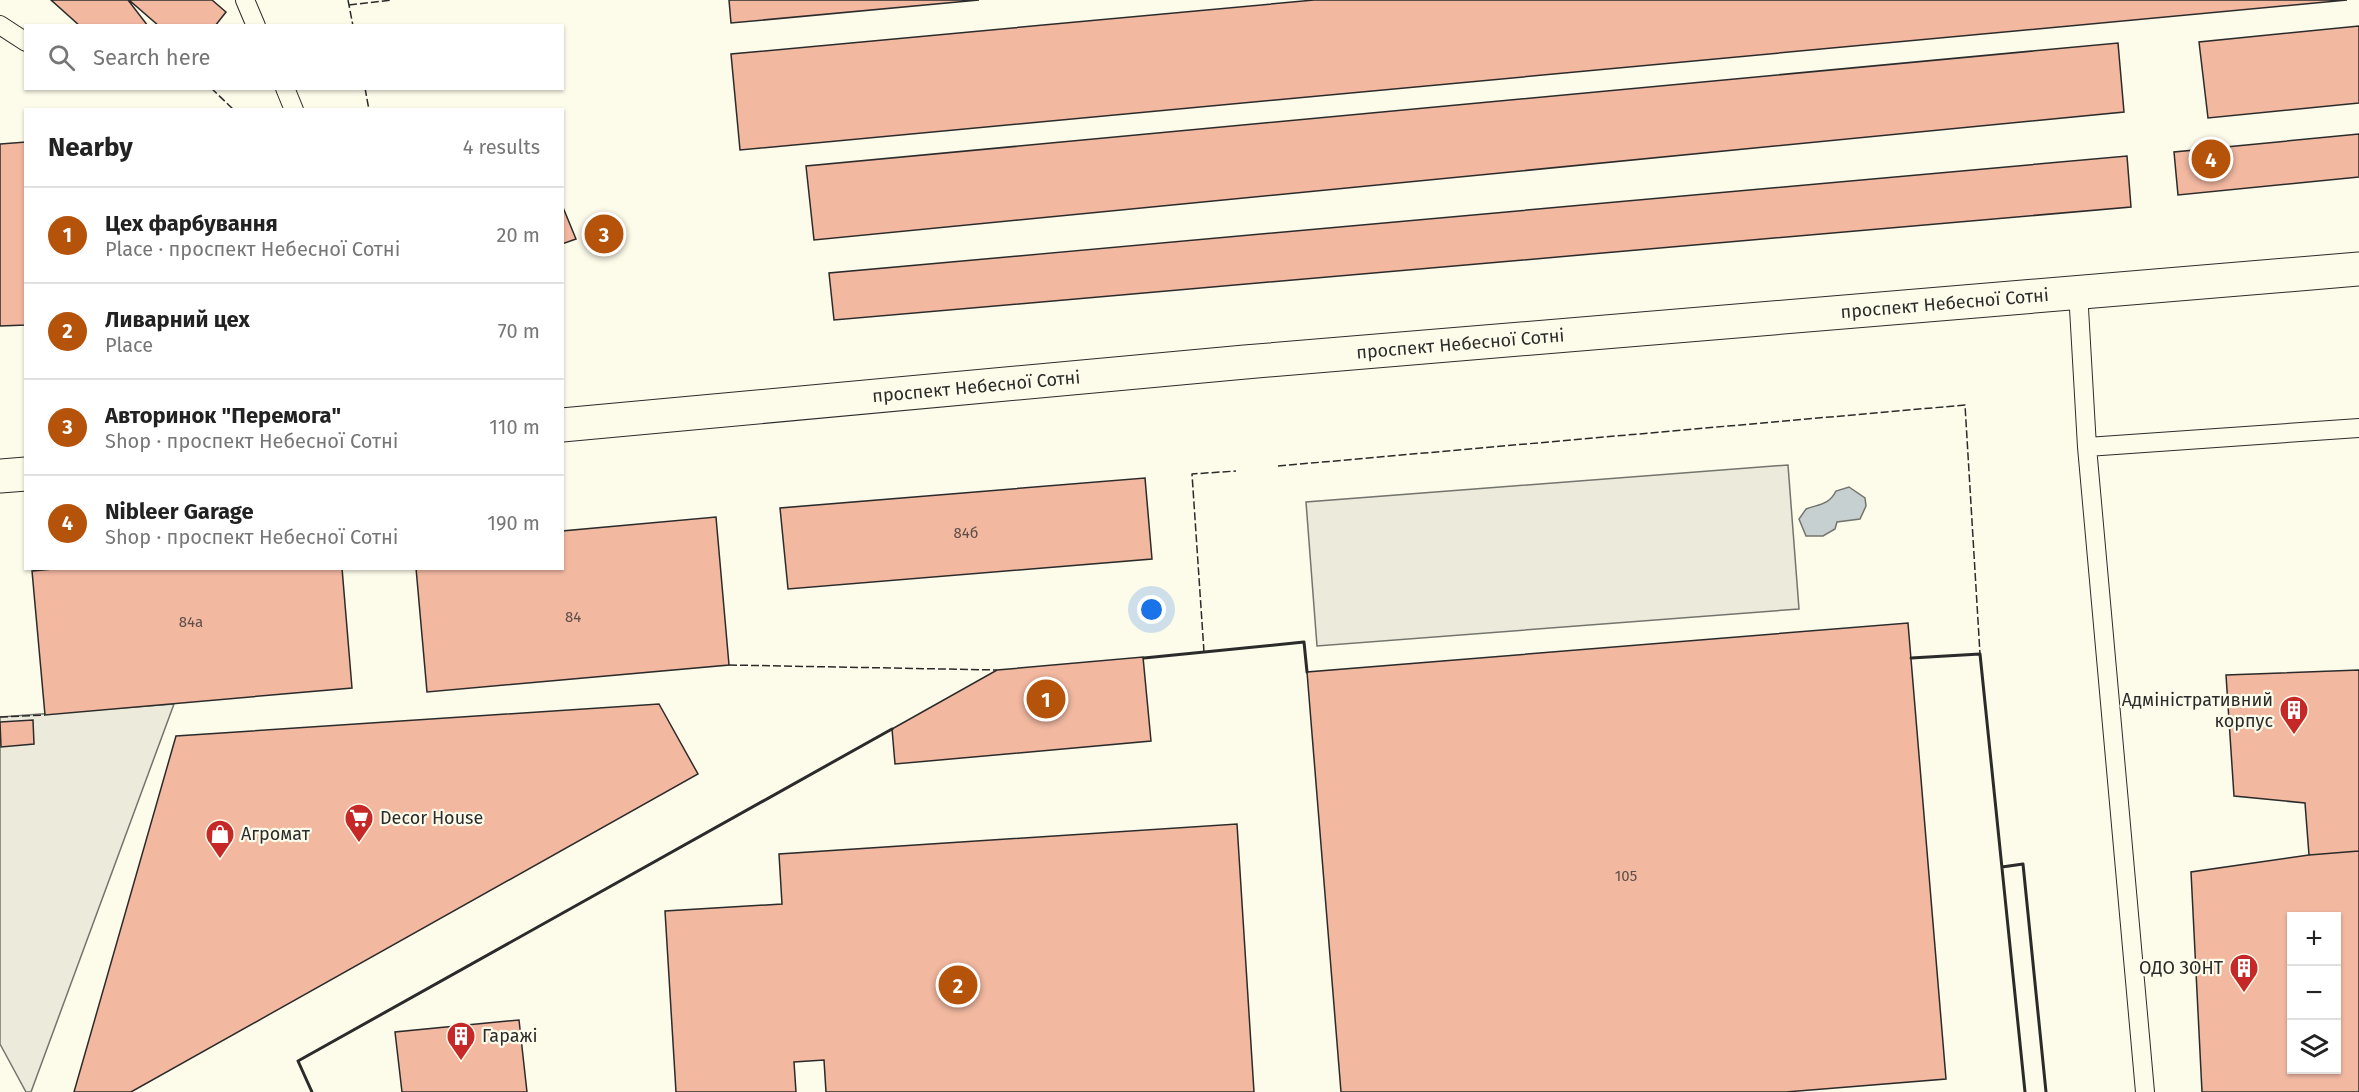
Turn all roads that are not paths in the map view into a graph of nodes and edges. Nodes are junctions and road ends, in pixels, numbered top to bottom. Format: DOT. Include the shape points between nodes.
graph roads {
  1 [pos="245,0"];
  2 [pos="255,24"];
  3 [pos="0,25"];
  4 [pos="24,41"];
  5 [pos="286,90"];
  6 [pos="293,108"];
  7 [pos="2359,269"];
  8 [pos="2078,291"];
  9 [pos="564,425"];
  10 [pos="2359,428"];
  11 [pos="2087,447"];
  12 [pos="24,474"];
  13 [pos="0,476"];
  14 [pos="2145,1092"];
  1 -- 2 [label="lane"];
  3 -- 4 [label="lane"];
  5 -- 6 [label="lane"];
  7 -- 8 [label="main road, проспект Небесної Сотні"];
  8 -- 9 [label="main road, проспект Небесної Сотні"];
  8 -- 11 [label="lane"];
  10 -- 11 [label="lane"];
  11 -- 14 [label="lane"];
  12 -- 13 [label="main road"];
}
